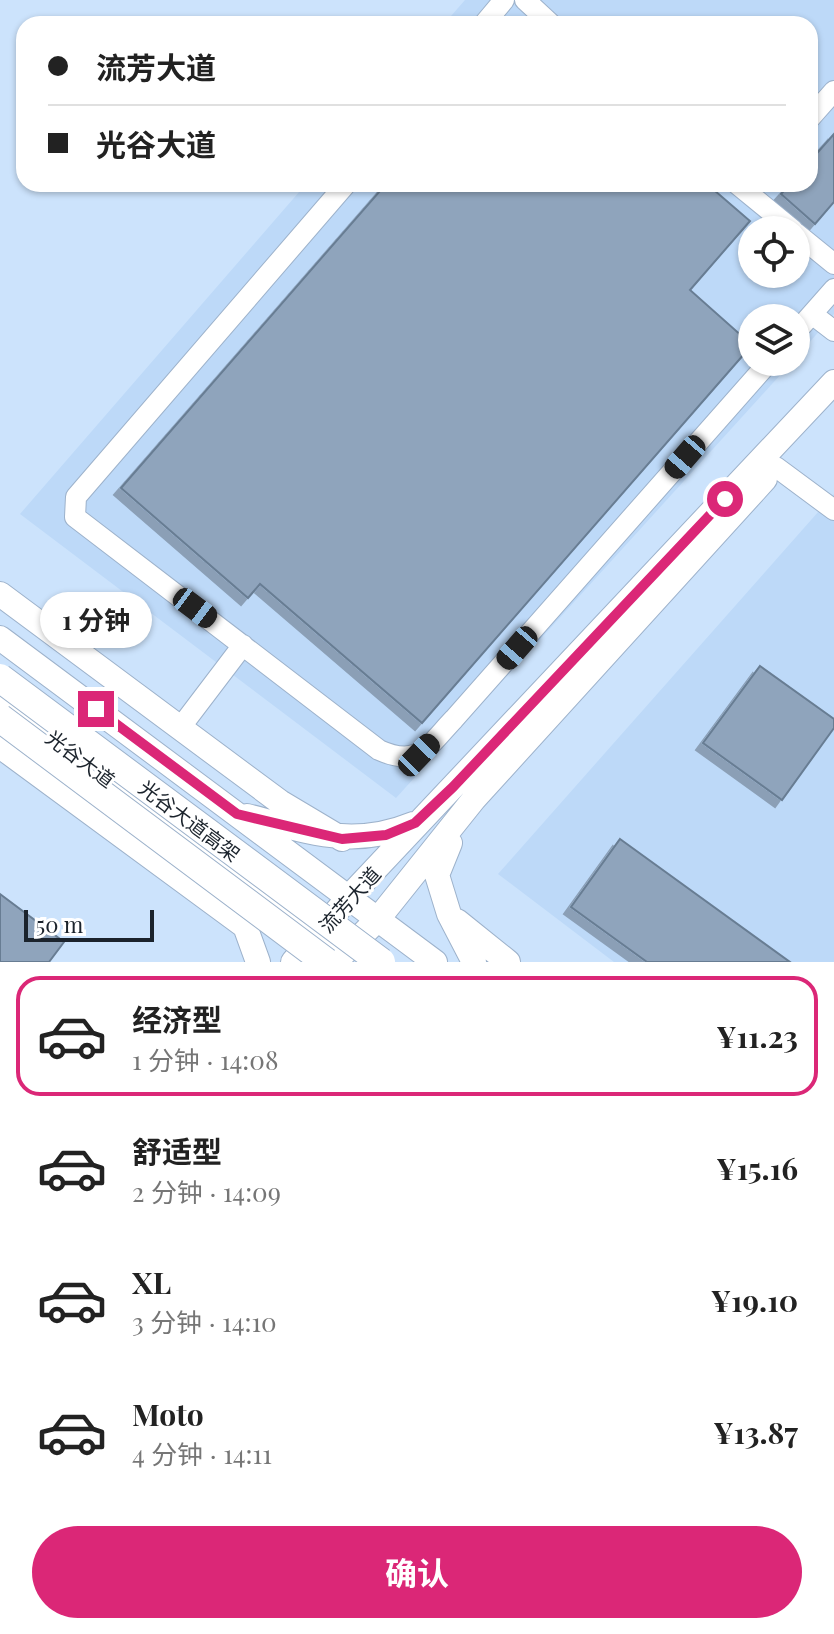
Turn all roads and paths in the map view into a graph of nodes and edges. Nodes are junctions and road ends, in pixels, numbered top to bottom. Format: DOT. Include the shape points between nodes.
graph roads {
  1 [pos="504,0"];
  2 [pos="525,0"];
  3 [pos="491,16"];
  4 [pos="542,16"];
  5 [pos="834,91"];
  6 [pos="818,109"];
  7 [pos="339,192"];
  8 [pos="751,192"];
  9 [pos="777,216"];
  10 [pos="810,244"];
  11 [pos="834,264"];
  12 [pos="834,289"];
  13 [pos="812,314"];
  14 [pos="810,316"];
  15 [pos="834,331"];
  16 [pos="757,376"];
  17 [pos="834,382"];
  18 [pos="834,404"];
  19 [pos="776,467"];
  20 [pos="834,510"];
  21 [pos="0,594"];
  22 [pos="0,609"];
  23 [pos="0,638"];
  24 [pos="243,645"];
  25 [pos="0,678"];
  26 [pos="73,691"];
  27 [pos="0,697"];
  28 [pos="0,718"];
  29 [pos="180,728"];
  30 [pos="0,746"];
  31 [pos="453,787"];
  32 [pos="460,817"];
  33 [pos="278,832"];
  34 [pos="342,839"];
  35 [pos="233,882"];
  36 [pos="349,897"];
  37 [pos="449,914"];
  38 [pos="378,919"];
  39 [pos="246,927"];
  40 [pos="318,933"];
  41 [pos="340,960"];
  42 [pos="258,962"];
  43 [pos="293,962"];
  44 [pos="381,962"];
  45 [pos="435,962"];
  46 [pos="474,962"];
  47 [pos="508,962"];
  1 -- 3 [label="lane"];
  2 -- 4 [label="lane"];
  5 -- 6 [label="lane"];
  7 -- 24 [label="lane" via="76,497 75,517"];
  8 -- 9 [label="lane"];
  10 -- 11 [label="lane"];
  12 -- 13 [label="lane"];
  13 -- 14 [label="lane"];
  13 -- 15 [label="lane"];
  16 -- 24 [label="lane" via="419,755 399,759 379,750"];
  17 -- 31 [label="main road, 流芳大道"];
  18 -- 19 [label="main road, 流芳大道"];
  19 -- 20 [label="lane"];
  19 -- 32 [label="main road, 流芳大道"];
  21 -- 29 [label="main road"];
  22 -- 26 [label="main road"];
  23 -- 26 [label="main road"];
  24 -- 29 [label="lane"];
  25 -- 44 [label="highway, 光谷大道高架, bridge"];
  26 -- 33 [label="main road" via="237,814"];
  27 -- 35 [label="main road, 光谷大道" via="208,853"];
  28 -- 41 [label="highway, 光谷大道高架, bridge"];
  29 -- 34 [label="main road" via="280,802"];
  30 -- 39 [label="main road"];
  31 -- 34 [label="main road" via="415,823 386,835"];
  31 -- 36 [label="main road, 流芳大道"];
  32 -- 37 [label="main road" via="437,875"];
  32 -- 38 [label="main road, 流芳大道"];
  33 -- 34 [label="main road"];
  33 -- 35 [label="main road"];
  33 -- 36 [label="main road"];
  35 -- 39 [label="main road"];
  35 -- 40 [label="main road, 光谷大道"];
  36 -- 38 [label="main road"];
  36 -- 40 [label="main road, 流芳大道"];
  37 -- 46 [label="main road"];
  37 -- 47 [label="main road"];
  38 -- 41 [label="main road, 流芳大道"];
  38 -- 45 [label="main road"];
  39 -- 42 [label="main road"];
  40 -- 41 [label="main road, 光谷大道"];
  40 -- 43 [label="main road, 流芳大道"];
}
